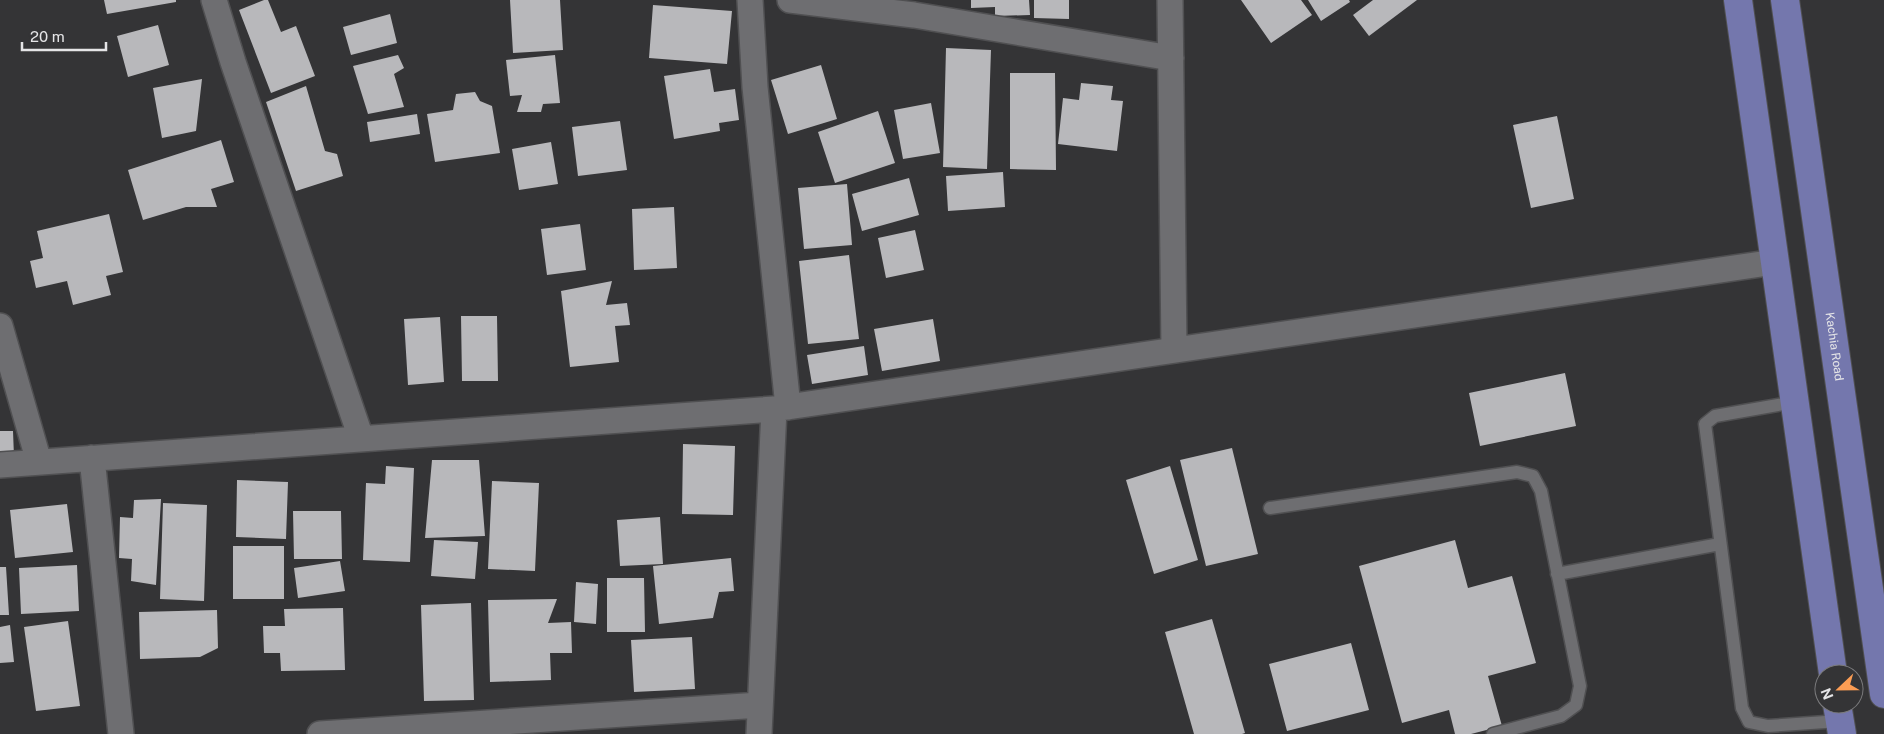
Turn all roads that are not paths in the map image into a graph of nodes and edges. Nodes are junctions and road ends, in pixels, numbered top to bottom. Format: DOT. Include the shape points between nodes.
graph roads {
  1 [pos="214,0"];
  2 [pos="750,0"];
  3 [pos="790,0"];
  4 [pos="1170,0"];
  5 [pos="1738,0"];
  6 [pos="1785,0"];
  7 [pos="914,8"];
  8 [pos="1170,58"];
  9 [pos="1775,262"];
  10 [pos="0,326"];
  11 [pos="1174,350"];
  12 [pos="1795,402"];
  13 [pos="781,408"];
  14 [pos="361,438"];
  15 [pos="92,458"];
  16 [pos="39,462"];
  17 [pos="0,464"];
  18 [pos="1270,508"];
  19 [pos="1720,544"];
  20 [pos="1557,574"];
  21 [pos="1832,664"];
  22 [pos="1884,694"];
  23 [pos="760,705"];
  24 [pos="1840,720"];
  25 [pos="121,734"];
  26 [pos="320,734"];
  27 [pos="759,734"];
  28 [pos="1493,734"];
  1 -- 14 [label="street"];
  2 -- 13 [label="street"];
  3 -- 7 [label="street"];
  4 -- 8 [label="street"];
  5 -- 9 [label="highway"];
  6 -- 22 [label="highway, Kachia Road"];
  7 -- 8 [label="street"];
  8 -- 11 [label="street"];
  9 -- 11 [label="street"];
  9 -- 12 [label="highway"];
  10 -- 16 [label="street"];
  11 -- 13 [label="street"];
  12 -- 19 [label="lane" via="1716,416 1705,424"];
  12 -- 21 [label="highway"];
  13 -- 14 [label="street"];
  13 -- 23 [label="street"];
  14 -- 15 [label="street"];
  15 -- 16 [label="street"];
  15 -- 25 [label="street"];
  16 -- 17 [label="street"];
  18 -- 20 [label="lane" via="1517,472 1532,476 1541,491"];
  19 -- 20 [label="lane"];
  19 -- 24 [label="lane" via="1742,708 1749,722 1768,726"];
  20 -- 28 [label="lane" via="1580,686 1576,705 1561,716"];
  23 -- 26 [label="street"];
  23 -- 27 [label="street"];
}
